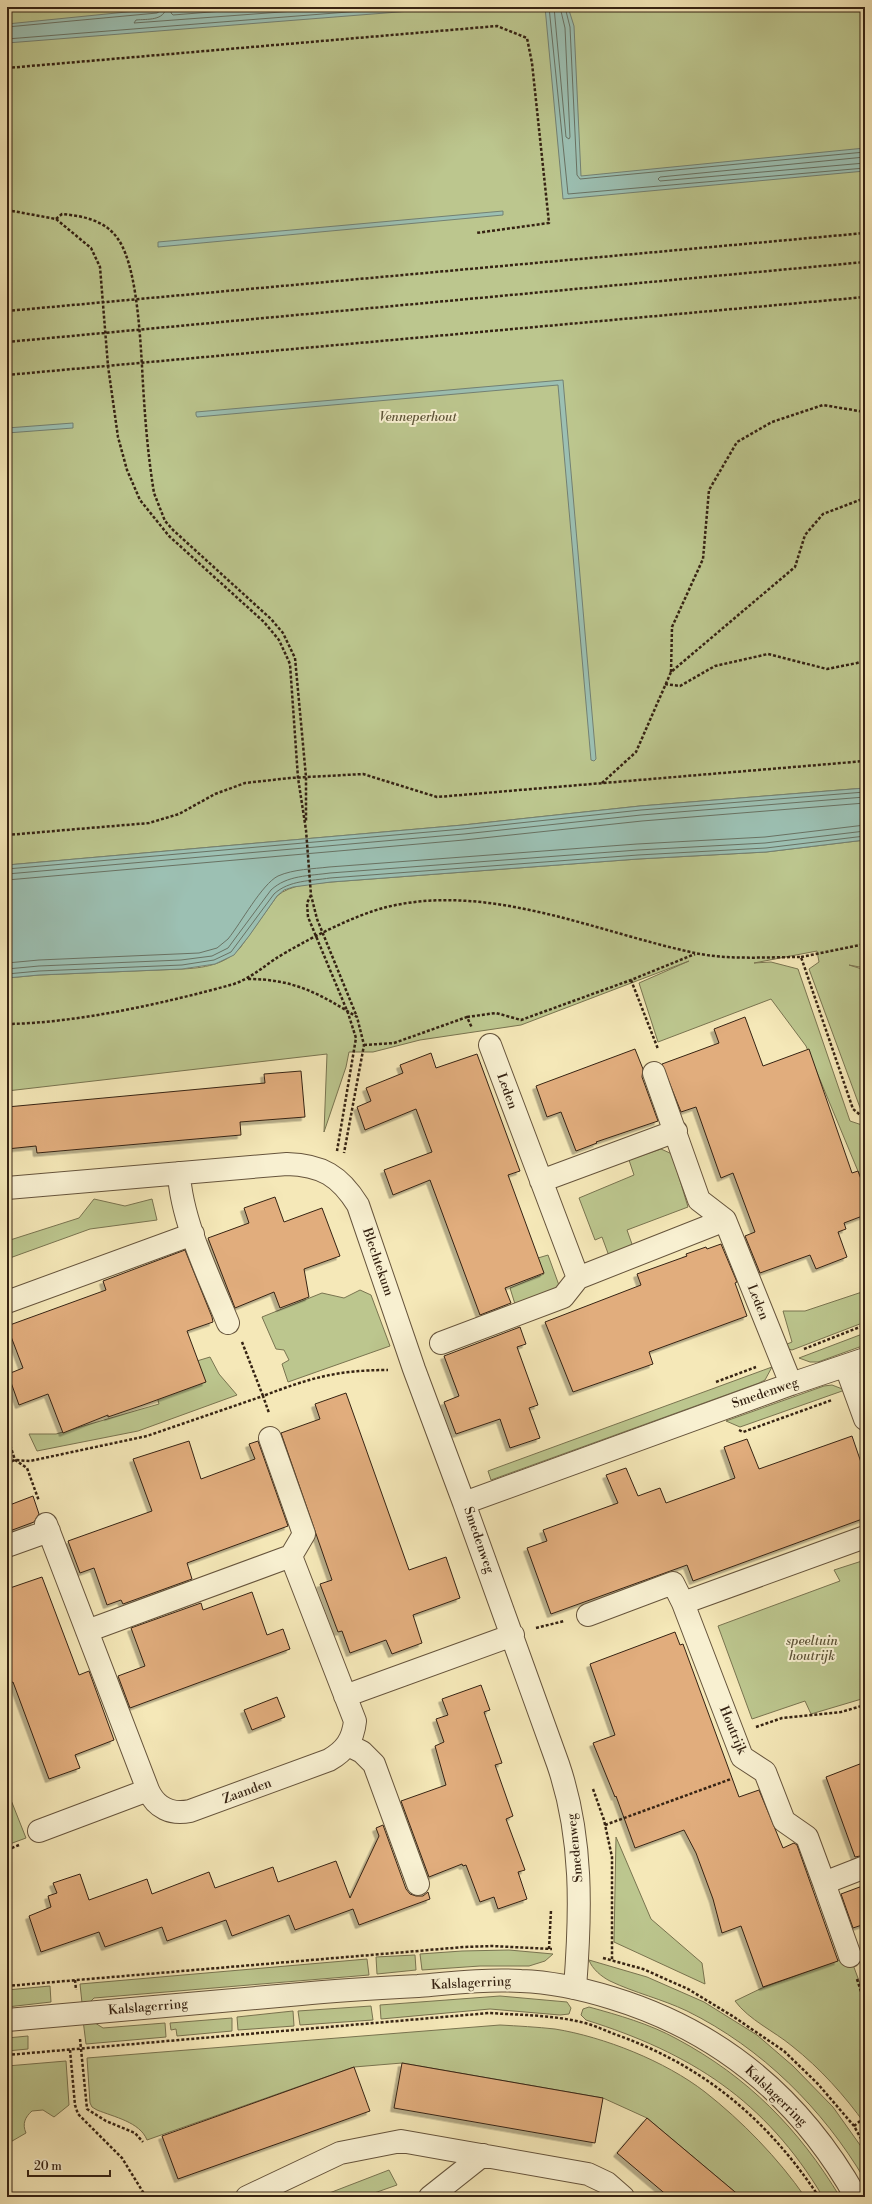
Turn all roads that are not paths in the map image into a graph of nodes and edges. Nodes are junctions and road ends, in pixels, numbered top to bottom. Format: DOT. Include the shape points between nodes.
graph roads {
  1 [pos="490,1045"];
  2 [pos="654,1073"];
  3 [pos="676,1131"];
  4 [pos="179,1173"];
  5 [pos="541,1181"];
  6 [pos="7,1188"];
  7 [pos="725,1220"];
  8 [pos="193,1234"];
  9 [pos="578,1278"];
  10 [pos="7,1302"];
  11 [pos="228,1323"];
  12 [pos="441,1343"];
  13 [pos="856,1363"];
  14 [pos="790,1384"];
  15 [pos="865,1419"];
  16 [pos="270,1438"];
  17 [pos="464,1503"];
  18 [pos="865,1537"];
  19 [pos="7,1546"];
  20 [pos="291,1556"];
  21 [pos="683,1603"];
  22 [pos="588,1615"];
  23 [pos="87,1631"];
  24 [pos="513,1635"];
  25 [pos="346,1696"];
  26 [pos="348,1745"];
  27 [pos="148,1790"];
  28 [pos="39,1831"];
  29 [pos="865,1867"];
  30 [pos="824,1883"];
  31 [pos="418,1884"];
  32 [pos="850,1956"];
  33 [pos="575,1988"];
  34 [pos="7,2020"];
  35 [pos="483,2155"];
  36 [pos="247,2197"];
  37 [pos="430,2197"];
  38 [pos="623,2197"];
  39 [pos="856,2197"];
  1 -- 5 [label="street, Leden"];
  2 -- 3 [label="street"];
  3 -- 5 [label="street"];
  3 -- 7 [label="street" via="698,1200"];
  4 -- 6 [label="street"];
  4 -- 8 [label="street" via="179,1186"];
  4 -- 17 [label="street, Blechtekum" via="287,1164 309,1166 330,1174 346,1188 358,1205 414,1370"];
  5 -- 9 [label="street, Leden"];
  7 -- 9 [label="street"];
  7 -- 14 [label="street, Leden"];
  8 -- 10 [label="street"];
  8 -- 11 [label="street"];
  9 -- 12 [label="street" via="563,1297"];
  13 -- 14 [label="street, Smedenweg"];
  13 -- 15 [label="street"];
  14 -- 17 [label="street, Smedenweg"];
  16 -- 20 [label="street" via="304,1534"];
  17 -- 24 [label="street, Smedenweg"];
  18 -- 21 [label="street"];
  19 -- 23 [label="street, Zaanden" via="47,1527"];
  20 -- 23 [label="street"];
  20 -- 25 [label="street, Zaanden"];
  21 -- 22 [label="street, Houtrijk" via="674,1583"];
  21 -- 30 [label="street, Houtrijk" via="742,1757 765,1772 784,1821 807,1836"];
  23 -- 27 [label="street, Zaanden"];
  24 -- 25 [label="street"];
  24 -- 33 [label="street, Smedenweg" via="565,1784 577,1840 580,1902"];
  25 -- 26 [label="street, Zaanden" via="355,1721 354,1734"];
  26 -- 27 [label="street, Zaanden" via="340,1754 329,1760 190,1811 177,1813 164,1809 151,1798"];
  26 -- 31 [label="street" via="362,1752 374,1764"];
  27 -- 28 [label="street"];
  29 -- 30 [label="street"];
  30 -- 32 [label="street, Houtrijk"];
  33 -- 34 [label="street, Kalslagerring" via="521,1980 459,1982"];
  33 -- 39 [label="street, Kalslagerring" via="624,2002 666,2019 711,2041 740,2062 777,2093 806,2125 828,2151"];
  35 -- 36 [label="street" via="401,2141 340,2153"];
  35 -- 37 [label="street"];
  35 -- 38 [label="street" via="588,2174 607,2183"];
}
